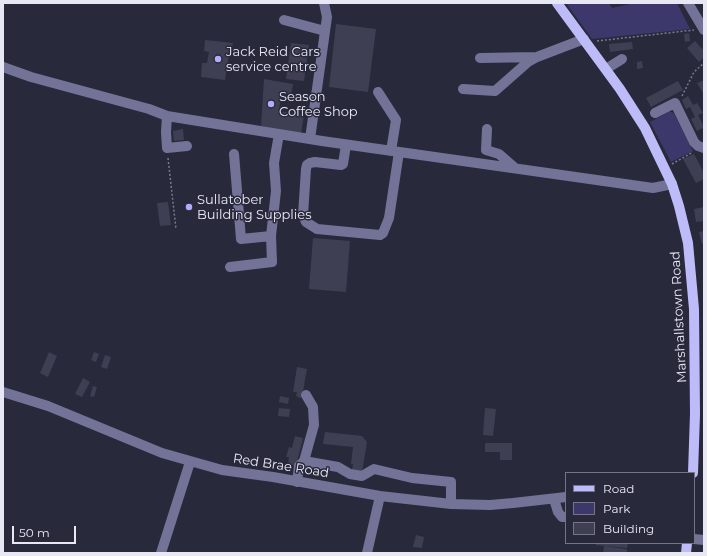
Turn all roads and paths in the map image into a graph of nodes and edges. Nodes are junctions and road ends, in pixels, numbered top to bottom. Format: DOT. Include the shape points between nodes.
graph roads {
  1 [pos="324,3"];
  2 [pos="557,3"];
  3 [pos="688,3"];
  4 [pos="284,20"];
  5 [pos="704,30"];
  6 [pos="325,31"];
  7 [pos="585,40"];
  8 [pos="537,57"];
  9 [pos="480,58"];
  10 [pos="622,59"];
  11 [pos="704,63"];
  12 [pos="3,67"];
  13 [pos="606,69"];
  14 [pos="463,89"];
  15 [pos="378,92"];
  16 [pos="676,106"];
  17 [pos="655,112"];
  18 [pos="167,116"];
  19 [pos="487,128"];
  20 [pos="279,134"];
  21 [pos="310,139"];
  22 [pos="346,145"];
  23 [pos="187,146"];
  24 [pos="167,148"];
  25 [pos="703,148"];
  26 [pos="395,151"];
  27 [pos="234,154"];
  28 [pos="515,168"];
  29 [pos="665,168"];
  30 [pos="672,184"];
  31 [pos="176,229"];
  32 [pos="271,236"];
  33 [pos="230,267"];
  34 [pos="3,392"];
  35 [pos="306,395"];
  36 [pos="304,461"];
  37 [pos="190,462"];
  38 [pos="693,472"];
  39 [pos="297,482"];
  40 [pos="380,496"];
  41 [pos="565,497"];
  42 [pos="554,499"];
  43 [pos="451,504"];
  44 [pos="565,517"];
  45 [pos="161,553"];
  46 [pos="367,553"];
  1 -- 6 [label="street" via="327,17"];
  2 -- 7 [label="main road, Marshallstown Road"];
  3 -- 5 [label="street"];
  4 -- 6 [label="street"];
  5 -- 7 [label="path"];
  6 -- 21 [label="street"];
  7 -- 8 [label="street"];
  7 -- 13 [label="main road, Marshallstown Road"];
  8 -- 9 [label="street"];
  8 -- 14 [label="street" via="495,91"];
  10 -- 13 [label="street"];
  11 -- 16 [label="path" via="694,72"];
  12 -- 18 [label="street"];
  13 -- 29 [label="main road, Marshallstown Road" via="645,128"];
  15 -- 26 [label="street" via="396,120"];
  16 -- 17 [label="street" via="675,103"];
  16 -- 25 [label="street" via="694,142"];
  18 -- 20 [label="street"];
  18 -- 24 [label="street"];
  19 -- 28 [label="street" via="486,150 499,154"];
  20 -- 21 [label="street"];
  20 -- 32 [label="street" via="274,162 276,191"];
  21 -- 22 [label="street"];
  22 -- 26 [label="street"];
  22 -- 26 [label="street" via="343,164 315,162 307,165 304,215 306,222 317,229 380,235 383,232 389,218"];
  23 -- 24 [label="street"];
  24 -- 31 [label="path"];
  25 -- 29 [label="path"];
  26 -- 28 [label="street"];
  27 -- 32 [label="street" via="241,239"];
  28 -- 30 [label="street" via="653,188"];
  29 -- 30 [label="main road, Marshallstown Road"];
  30 -- 38 [label="main road, Marshallstown Road" via="688,243 692,277 696,414"];
  32 -- 33 [label="street" via="272,262"];
  34 -- 37 [label="street, Red Brae Road" via="48,406 143,446"];
  35 -- 36 [label="street" via="313,407 314,425"];
  36 -- 39 [label="street" via="299,466"];
  36 -- 43 [label="street" via="338,467 350,474 362,476 374,469 412,478 451,482"];
  37 -- 39 [label="street, Red Brae Road"];
  37 -- 45 [label="street"];
  39 -- 40 [label="street, Red Brae Road"];
  40 -- 43 [label="street, Red Brae Road"];
  40 -- 46 [label="street"];
  41 -- 42 [label="street, Red Brae Road"];
  42 -- 43 [label="street, Red Brae Road" via="490,505"];
  42 -- 44 [label="street" via="558,512"];
}
